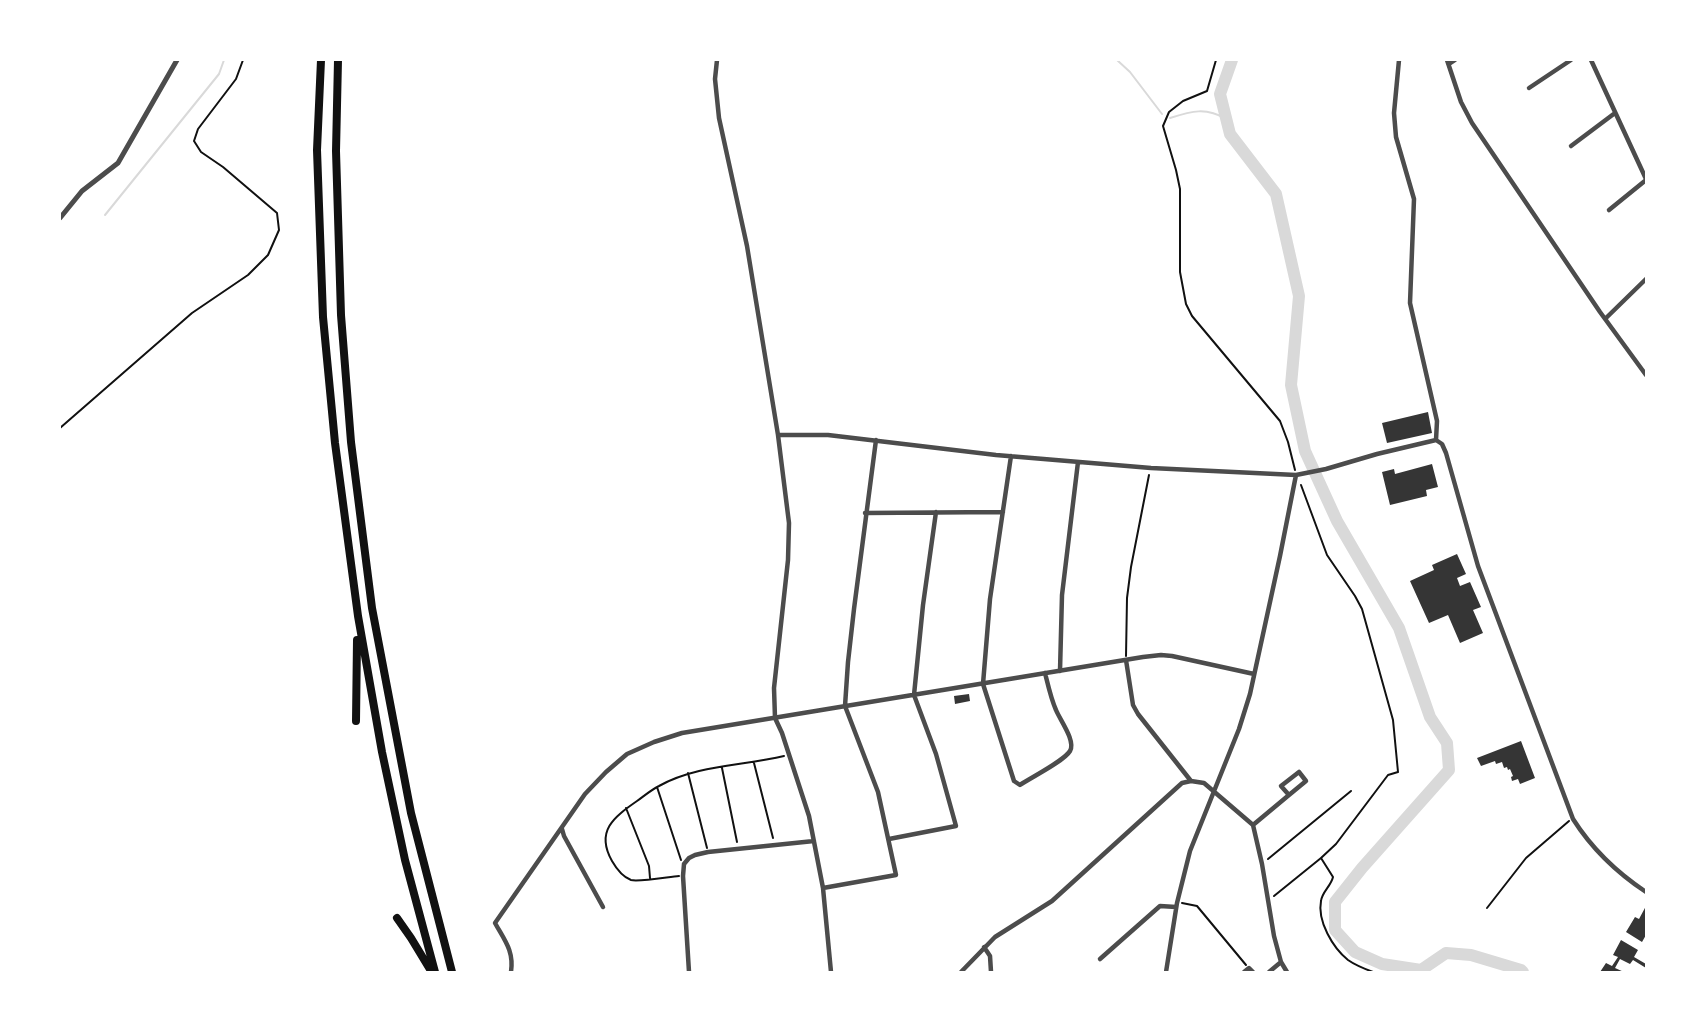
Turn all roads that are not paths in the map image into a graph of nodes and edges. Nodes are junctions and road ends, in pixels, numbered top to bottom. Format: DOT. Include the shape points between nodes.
graph roads {
  1 [pos="177,60"];
  2 [pos="321,60"];
  3 [pos="338,60"];
  4 [pos="717,60"];
  5 [pos="1399,60"];
  6 [pos="1455,60"];
  7 [pos="1571,60"];
  8 [pos="1591,60"];
  9 [pos="1448,62"];
  10 [pos="1529,89"];
  11 [pos="1615,113"];
  12 [pos="1571,146"];
  13 [pos="1647,180"];
  14 [pos="1609,210"];
  15 [pos="60,218"];
  16 [pos="1647,279"];
  17 [pos="1605,319"];
  18 [pos="1647,375"];
  19 [pos="778,435"];
  20 [pos="876,440"];
  21 [pos="1436,440"];
  22 [pos="1011,456"];
  23 [pos="1078,462"];
  24 [pos="1296,475"];
  25 [pos="936,512"];
  26 [pos="1003,512"];
  27 [pos="866,513"];
  28 [pos="358,616"];
  29 [pos="1126,660"];
  30 [pos="1060,671"];
  31 [pos="1045,673"];
  32 [pos="1254,674"];
  33 [pos="983,684"];
  34 [pos="914,695"];
  35 [pos="845,706"];
  36 [pos="775,718"];
  37 [pos="356,721"];
  38 [pos="1191,781"];
  39 [pos="1213,791"];
  40 [pos="1289,795"];
  41 [pos="1253,825"];
  42 [pos="562,828"];
  43 [pos="890,839"];
  44 [pos="814,841"];
  45 [pos="823,888"];
  46 [pos="1647,892"];
  47 [pos="1176,905"];
  48 [pos="603,907"];
  49 [pos="397,918"];
  50 [pos="984,947"];
  51 [pos="1101,959"];
  52 [pos="1281,962"];
  53 [pos="434,972"];
  54 [pos="452,972"];
  55 [pos="512,972"];
  56 [pos="689,972"];
  57 [pos="831,972"];
  58 [pos="961,972"];
  59 [pos="991,972"];
  60 [pos="1167,972"];
  61 [pos="1269,972"];
  62 [pos="1287,972"];
  1 -- 15 [label="street" via="118,163 82,191"];
  2 -- 28 [label="highway" via="317,150 323,317"];
  3 -- 54 [label="highway" via="341,315 370,596 411,813"];
  4 -- 19 [label="street" via="719,118 747,246"];
  5 -- 21 [label="street" via="1396,137 1414,199 1410,303 1437,421"];
  6 -- 9 [label="street"];
  7 -- 10 [label="street"];
  8 -- 11 [label="street"];
  9 -- 17 [label="street" via="1472,123"];
  11 -- 12 [label="street"];
  11 -- 13 [label="street"];
  13 -- 14 [label="street"];
  16 -- 17 [label="street"];
  17 -- 18 [label="street"];
  19 -- 20 [label="street"];
  19 -- 36 [label="street" via="789,523"];
  20 -- 22 [label="street"];
  20 -- 27 [label="street"];
  21 -- 24 [label="street"];
  21 -- 46 [label="street" via="1446,453 1478,566 1573,819 1605,860"];
  22 -- 23 [label="street"];
  22 -- 26 [label="street"];
  23 -- 24 [label="street"];
  23 -- 30 [label="street" via="1062,595"];
  24 -- 32 [label="street"];
  25 -- 26 [label="street"];
  25 -- 27 [label="street"];
  25 -- 34 [label="street"];
  26 -- 33 [label="street"];
  27 -- 35 [label="street"];
  28 -- 37 [label="highway"];
  28 -- 53 [label="highway" via="392,803"];
  29 -- 30 [label="street"];
  29 -- 32 [label="street" via="1172,656"];
  29 -- 38 [label="street" via="1133,705"];
  30 -- 31 [label="street"];
  31 -- 33 [label="street"];
  31 -- 33 [label="street" via="1072,746 1058,762 1020,785 1014,780"];
  32 -- 39 [label="street" via="1239,729"];
  33 -- 34 [label="street"];
  34 -- 35 [label="street"];
  34 -- 43 [label="street" via="956,826"];
  35 -- 36 [label="street"];
  35 -- 43 [label="street" via="878,792"];
  36 -- 42 [label="street" via="682,733 627,754 585,794"];
  36 -- 44 [label="street" via="810,816"];
  38 -- 39 [label="street" via="1204,783"];
  38 -- 50 [label="street" via="1182,783 1052,901"];
  39 -- 41 [label="street"];
  39 -- 47 [label="street"];
  40 -- 40 [label="street" via="1306,781 1300,772 1282,786"];
  40 -- 41 [label="street"];
  41 -- 52 [label="street"];
  42 -- 48 [label="street"];
  42 -- 55 [label="street" via="495,923 508,945"];
  43 -- 45 [label="street" via="896,876"];
  44 -- 45 [label="street"];
  44 -- 56 [label="street" via="689,858 683,876"];
  45 -- 57 [label="street"];
  47 -- 51 [label="street" via="1160,906"];
  47 -- 60 [label="street"];
  49 -- 53 [label="highway"];
  50 -- 58 [label="street"];
  50 -- 59 [label="street"];
  52 -- 61 [label="street"];
  52 -- 62 [label="street"];
}
